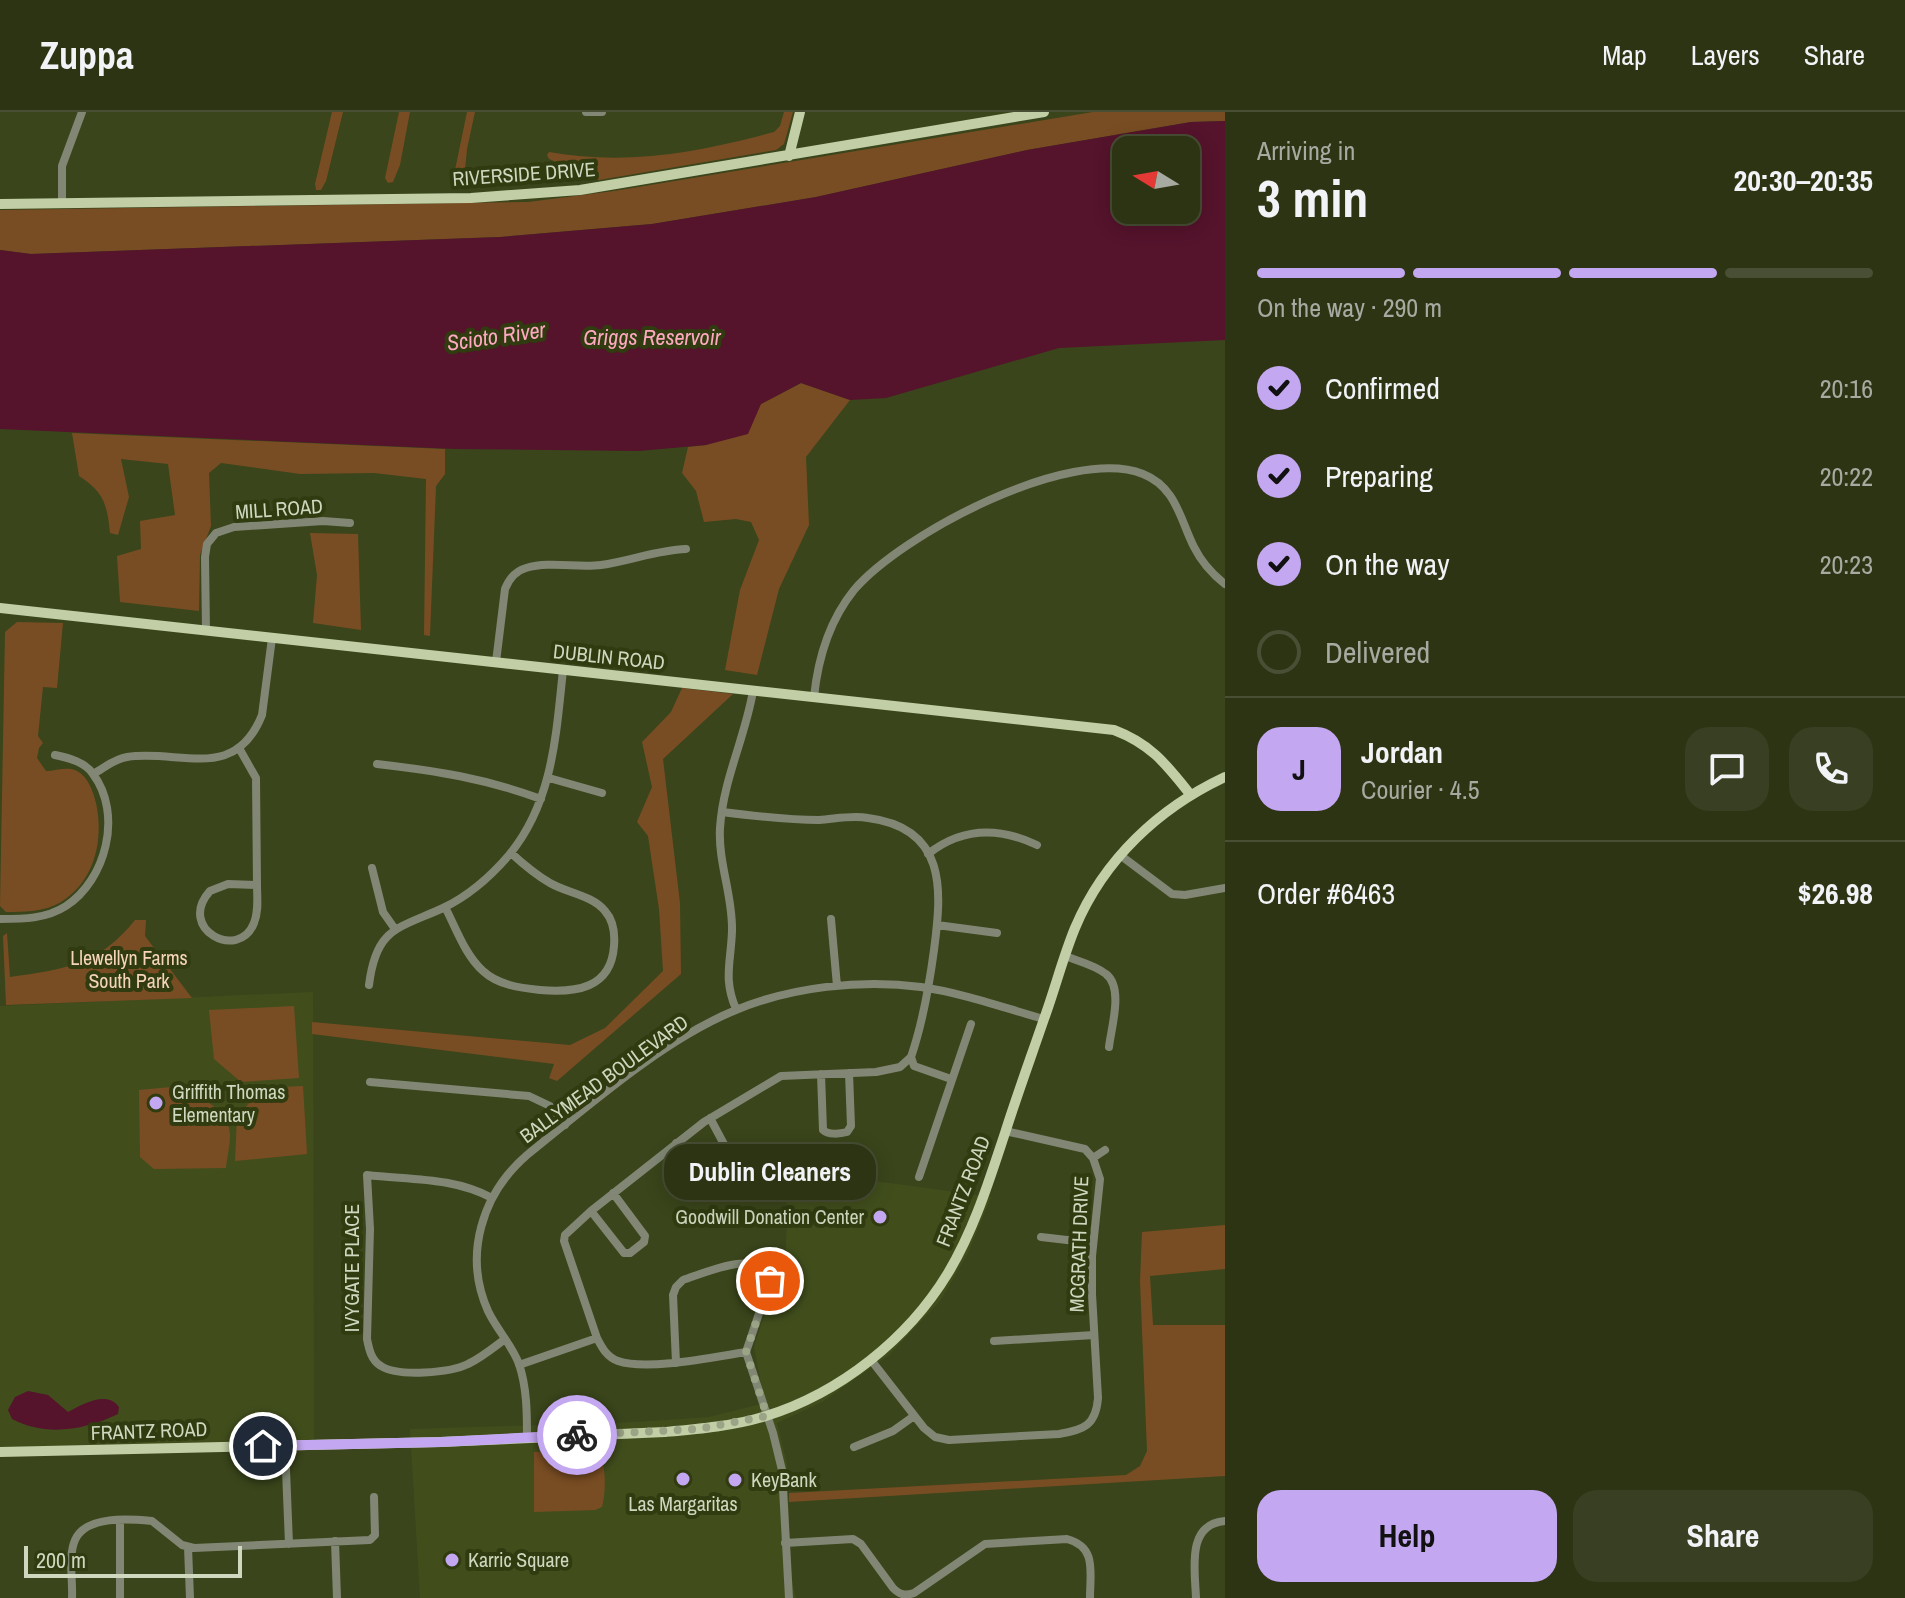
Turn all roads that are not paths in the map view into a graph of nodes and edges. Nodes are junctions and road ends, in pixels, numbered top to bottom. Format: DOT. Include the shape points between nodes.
graph roads {
  1 [pos="82,112"];
  2 [pos="800,112"];
  3 [pos="1044,112"];
  4 [pos="789,156"];
  5 [pos="0,204"];
  6 [pos="62,204"];
  7 [pos="350,523"];
  8 [pos="686,549"];
  9 [pos="1225,584"];
  10 [pos="0,608"];
  11 [pos="206,631"];
  12 [pos="272,638"];
  13 [pos="496,662"];
  14 [pos="563,670"];
  15 [pos="753,691"];
  16 [pos="814,697"];
  17 [pos="239,748"];
  18 [pos="55,755"];
  19 [pos="377,764"];
  20 [pos="93,774"];
  21 [pos="1225,777"];
  22 [pos="549,778"];
  23 [pos="602,793"];
  24 [pos="1190,794"];
  25 [pos="541,799"];
  26 [pos="722,812"];
  27 [pos="1037,845"];
  28 [pos="511,853"];
  29 [pos="928,854"];
  30 [pos="1120,855"];
  31 [pos="372,868"];
  32 [pos="257,885"];
  33 [pos="1225,888"];
  34 [pos="445,907"];
  35 [pos="0,919"];
  36 [pos="831,919"];
  37 [pos="937,925"];
  38 [pos="395,929"];
  39 [pos="997,933"];
  40 [pos="1065,956"];
  41 [pos="493,978"];
  42 [pos="369,985"];
  43 [pos="486,986"];
  44 [pos="837,986"];
  45 [pos="929,988"];
  46 [pos="736,1009"];
  47 [pos="1044,1019"];
  48 [pos="971,1024"];
  49 [pos="1109,1047"];
  50 [pos="911,1057"];
  51 [pos="849,1073"];
  52 [pos="821,1074"];
  53 [pos="951,1079"];
  54 [pos="370,1082"];
  55 [pos="710,1118"];
  56 [pos="565,1125"];
  57 [pos="1005,1131"];
  58 [pos="676,1143"];
  59 [pos="1105,1150"];
  60 [pos="1093,1158"];
  61 [pos="919,1177"];
  62 [pos="613,1193"];
  63 [pos="492,1198"];
  64 [pos="591,1211"];
  65 [pos="1041,1237"];
  66 [pos="1093,1243"];
  67 [pos="1094,1335"];
  68 [pos="597,1338"];
  69 [pos="505,1339"];
  70 [pos="994,1341"];
  71 [pos="746,1352"];
  72 [pos="871,1360"];
  73 [pos="676,1363"];
  74 [pos="519,1365"];
  75 [pos="767,1416"];
  76 [pos="914,1416"];
  77 [pos="527,1438"];
  78 [pos="285,1445"];
  79 [pos="854,1447"];
  80 [pos="2,1454"];
  81 [pos="374,1497"];
  82 [pos="120,1521"];
  83 [pos="1225,1521"];
  84 [pos="335,1541"];
  85 [pos="785,1543"];
  86 [pos="289,1544"];
  87 [pos="188,1547"];
  88 [pos="72,1598"];
  89 [pos="120,1598"];
  90 [pos="190,1598"];
  91 [pos="337,1598"];
  92 [pos="789,1598"];
  93 [pos="1090,1598"];
  94 [pos="1196,1598"];
  1 -- 6 [label="street" via="62,166"];
  2 -- 4 [label="main road"];
  3 -- 4 [label="main road, RIVERSIDE DRIVE"];
  4 -- 6 [label="main road, RIVERSIDE DRIVE" via="580,190 484,197"];
  5 -- 6 [label="main road, RIVERSIDE DRIVE"];
  7 -- 11 [label="street, MILL ROAD" via="234,527 216,533 205,557"];
  8 -- 13 [label="street" via="608,564 544,565 518,572 505,589"];
  9 -- 16 [label="street" via="1194,548 1174,499 1160,484 1126,470 1060,476 978,506 881,563 853,592 833,624 819,659"];
  10 -- 11 [label="main road, DUBLIN ROAD"];
  11 -- 12 [label="main road, DUBLIN ROAD"];
  12 -- 13 [label="main road, DUBLIN ROAD"];
  12 -- 17 [label="street" via="262,715"];
  13 -- 14 [label="main road, DUBLIN ROAD"];
  14 -- 15 [label="main road, DUBLIN ROAD"];
  14 -- 22 [label="street"];
  15 -- 16 [label="main road, DUBLIN ROAD"];
  15 -- 26 [label="street"];
  16 -- 24 [label="main road, DUBLIN ROAD" via="1114,730 1153,751"];
  17 -- 20 [label="street" via="204,760 126,757"];
  17 -- 32 [label="street" via="256,778"];
  18 -- 20 [label="street" via="74,760"];
  19 -- 25 [label="street" via="462,775"];
  20 -- 35 [label="street" via="108,825 104,850 85,890 63,908 39,917"];
  21 -- 24 [label="main road, FRANTZ ROAD"];
  22 -- 23 [label="street"];
  22 -- 25 [label="street"];
  24 -- 30 [label="main road, FRANTZ ROAD"];
  25 -- 28 [label="street"];
  26 -- 29 [label="street" via="865,817 902,829"];
  26 -- 46 [label="street" via="720,848 732,920 728,984"];
  27 -- 29 [label="street" via="1017,836 977,832 960,835"];
  28 -- 34 [label="street"];
  28 -- 41 [label="street" via="550,884 600,906 611,922 613,952 601,977 580,990 527,989"];
  29 -- 37 [label="street" via="939,883"];
  30 -- 33 [label="street" via="1172,894"];
  30 -- 40 [label="main road, FRANTZ ROAD" via="1087,903"];
  31 -- 38 [label="street" via="383,912"];
  32 -- 32 [label="street" via="228,884 210,891 200,909 206,931 226,941 247,933 255,920"];
  34 -- 38 [label="street"];
  34 -- 41 [label="street" via="477,964"];
  36 -- 44 [label="street"];
  37 -- 39 [label="street"];
  37 -- 45 [label="street"];
  38 -- 42 [label="street" via="375,954"];
  40 -- 47 [label="main road, FRANTZ ROAD"];
  40 -- 49 [label="street" via="1112,981"];
  41 -- 43 [label="street"];
  44 -- 45 [label="street, BALLYMEAD BOULEVARD"];
  44 -- 46 [label="street, BALLYMEAD BOULEVARD"];
  45 -- 47 [label="street, BALLYMEAD BOULEVARD"];
  45 -- 50 [label="street"];
  46 -- 56 [label="street, BALLYMEAD BOULEVARD" via="673,1043"];
  47 -- 57 [label="main road, FRANTZ ROAD"];
  48 -- 53 [label="street"];
  50 -- 51 [label="street" via="900,1067"];
  50 -- 53 [label="street" via="914,1066"];
  51 -- 52 [label="street"];
  51 -- 52 [label="street" via="851,1126 838,1133 823,1130"];
  52 -- 55 [label="street" via="781,1076"];
  53 -- 61 [label="street"];
  54 -- 56 [label="street" via="529,1096 550,1106"];
  55 -- 58 [label="street"];
  55 -- 58 [label="street" via="734,1163 733,1172 710,1185"];
  56 -- 63 [label="street, BALLYMEAD BOULEVARD" via="513,1167"];
  57 -- 60 [label="street, MCGRATH DRIVE" via="1085,1149"];
  57 -- 72 [label="main road, FRANTZ ROAD" via="983,1202 947,1275 913,1320"];
  58 -- 62 [label="street"];
  59 -- 60 [label="street"];
  60 -- 66 [label="street, MCGRATH DRIVE" via="1100,1179"];
  62 -- 64 [label="street"];
  62 -- 64 [label="street" via="645,1236 644,1242 624,1253"];
  63 -- 69 [label="street, BALLYMEAD BOULEVARD" via="478,1238 477,1268 486,1307"];
  63 -- 69 [label="street, IVYGATE PLACE" via="451,1182 367,1175 367,1339 378,1365 392,1371 443,1371 466,1365"];
  64 -- 68 [label="street" via="564,1241"];
  65 -- 66 [label="street"];
  66 -- 67 [label="street, MCGRATH DRIVE"];
  67 -- 70 [label="street"];
  67 -- 76 [label="street, MCGRATH DRIVE" via="1097,1411 1076,1431 949,1440 935,1437"];
  68 -- 73 [label="street" via="616,1360"];
  68 -- 74 [label="street"];
  69 -- 74 [label="street, BALLYMEAD BOULEVARD"];
  71 -- 73 [label="street"];
  71 -- 73 [label="street" via="770,1281 763,1266 740,1262 676,1287"];
  71 -- 75 [label="street"];
  72 -- 75 [label="main road, FRANTZ ROAD" via="825,1391"];
  72 -- 76 [label="street"];
  74 -- 77 [label="street, BALLYMEAD BOULEVARD"];
  75 -- 77 [label="main road, FRANTZ ROAD" via="698,1429"];
  75 -- 85 [label="street" via="782,1470"];
  76 -- 79 [label="street"];
  77 -- 78 [label="main road, FRANTZ ROAD"];
  78 -- 80 [label="main road, FRANTZ ROAD"];
  78 -- 86 [label="street"];
  81 -- 84 [label="street" via="374,1537"];
  82 -- 87 [label="street" via="152,1521"];
  82 -- 88 [label="street" via="98,1522 75,1539"];
  82 -- 89 [label="street"];
  83 -- 94 [label="street" via="1202,1531 1194,1551"];
  84 -- 86 [label="street"];
  84 -- 91 [label="street"];
  85 -- 92 [label="street"];
  85 -- 93 [label="street" via="853,1539 893,1588 907,1595 985,1544 1067,1539 1082,1544 1090,1559"];
  86 -- 87 [label="street"];
  87 -- 90 [label="street"];
}
